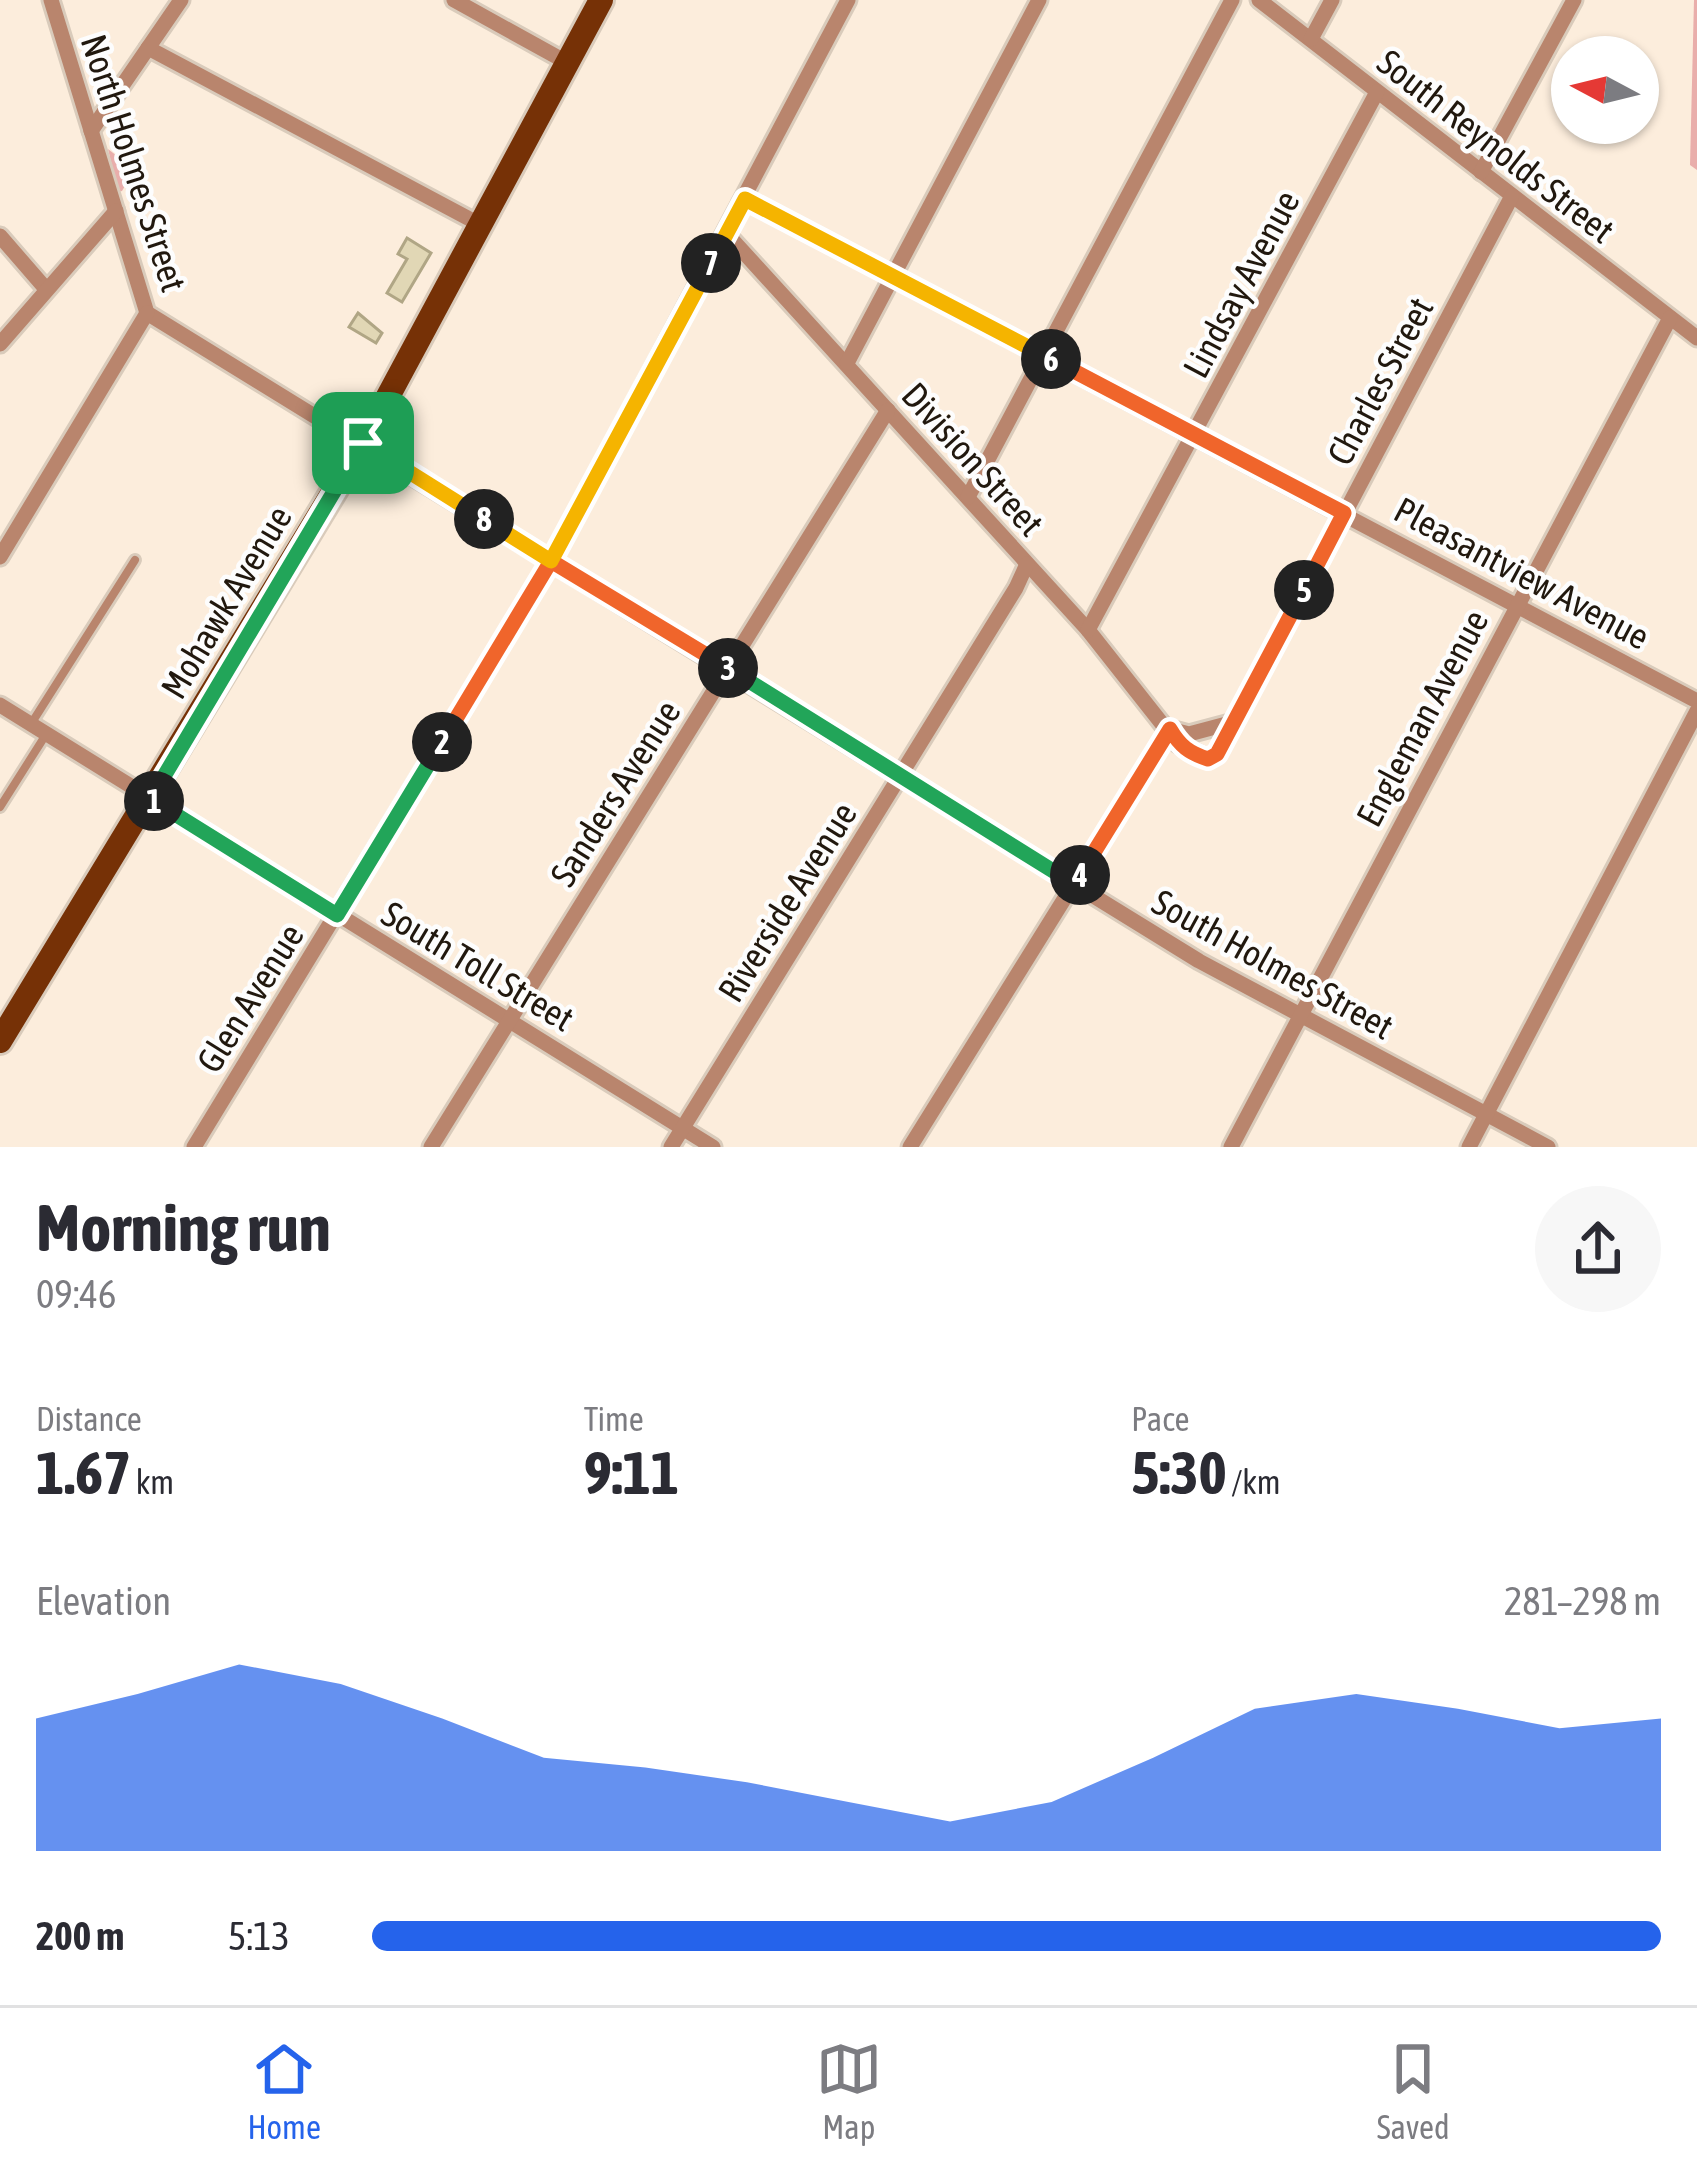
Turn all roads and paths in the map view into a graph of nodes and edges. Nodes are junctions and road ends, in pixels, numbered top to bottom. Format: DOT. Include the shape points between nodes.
graph roads {
  1 [pos="50,0"];
  2 [pos="181,0"];
  3 [pos="454,0"];
  4 [pos="601,0"];
  5 [pos="848,0"];
  6 [pos="1039,0"];
  7 [pos="1232,0"];
  8 [pos="1259,0"];
  9 [pos="1332,0"];
  10 [pos="1574,0"];
  11 [pos="1311,39"];
  12 [pos="148,48"];
  13 [pos="568,63"];
  14 [pos="1377,92"];
  15 [pos="91,131"];
  16 [pos="1481,172"];
  17 [pos="1512,196"];
  18 [pos="745,199"];
  19 [pos="116,211"];
  20 [pos="478,224"];
  21 [pos="727,234"];
  22 [pos="0,236"];
  23 [pos="895,275"];
  24 [pos="46,290"];
  25 [pos="147,313"];
  26 [pos="1670,318"];
  27 [pos="1697,338"];
  28 [pos="0,344"];
  29 [pos="1043,355"];
  30 [pos="847,363"];
  31 [pos="888,410"];
  32 [pos="1196,434"];
  33 [pos="363,443"];
  34 [pos="968,497"];
  35 [pos="1344,513"];
  36 [pos="0,557"];
  37 [pos="135,560"];
  38 [pos="551,561"];
  39 [pos="1027,564"];
  40 [pos="1515,604"];
  41 [pos="1088,630"];
  42 [pos="727,668"];
  43 [pos="1697,700"];
  44 [pos="0,705"];
  45 [pos="1697,711"];
  46 [pos="1234,722"];
  47 [pos="31,724"];
  48 [pos="1170,729"];
  49 [pos="46,734"];
  50 [pos="900,775"];
  51 [pos="151,798"];
  52 [pos="0,808"];
  53 [pos="1074,884"];
  54 [pos="337,915"];
  55 [pos="1299,1016"];
  56 [pos="511,1019"];
  57 [pos="0,1041"];
  58 [pos="1486,1114"];
  59 [pos="683,1128"];
  60 [pos="194,1147"];
  61 [pos="430,1147"];
  62 [pos="671,1147"];
  63 [pos="713,1147"];
  64 [pos="910,1147"];
  65 [pos="1231,1147"];
  66 [pos="1469,1147"];
  67 [pos="1548,1147"];
  1 -- 15 [label="street, North Holmes Street"];
  2 -- 12 [label="street"];
  3 -- 13 [label="street"];
  4 -- 13 [label="main road, Mohawk Avenue"];
  5 -- 18 [label="street, Glen Avenue"];
  6 -- 23 [label="street"];
  7 -- 29 [label="street"];
  8 -- 11 [label="street, South Reynolds Street"];
  9 -- 11 [label="street"];
  10 -- 16 [label="street"];
  11 -- 14 [label="street, South Reynolds Street"];
  12 -- 15 [label="street"];
  12 -- 20 [label="street"];
  13 -- 20 [label="main road, Mohawk Avenue"];
  14 -- 16 [label="street, South Reynolds Street"];
  14 -- 32 [label="street, Lindsay Avenue"];
  15 -- 19 [label="street, North Holmes Street"];
  16 -- 17 [label="street, South Reynolds Street"];
  17 -- 26 [label="street, South Reynolds Street"];
  17 -- 35 [label="street, Charles Street"];
  18 -- 21 [label="street, Glen Avenue"];
  18 -- 23 [label="street, Pleasantview Avenue"];
  19 -- 24 [label="street"];
  19 -- 25 [label="street, North Holmes Street"];
  20 -- 33 [label="main road, Mohawk Avenue"];
  21 -- 30 [label="street, Division Street"];
  21 -- 38 [label="street, Glen Avenue"];
  22 -- 24 [label="street"];
  23 -- 29 [label="street, Pleasantview Avenue"];
  23 -- 30 [label="street"];
  24 -- 28 [label="street"];
  25 -- 33 [label="street, North Holmes Street"];
  25 -- 36 [label="street"];
  26 -- 27 [label="street, South Reynolds Street"];
  26 -- 40 [label="street, Engleman Avenue"];
  29 -- 32 [label="street, Pleasantview Avenue"];
  29 -- 34 [label="street"];
  30 -- 31 [label="street, Division Street"];
  31 -- 34 [label="street, Division Street"];
  31 -- 42 [label="street, Sanders Avenue"];
  32 -- 35 [label="street, Pleasantview Avenue"];
  32 -- 41 [label="street, Lindsay Avenue"];
  33 -- 38 [label="street, South Holmes Street"];
  33 -- 51 [label="main road, Mohawk Avenue"];
  34 -- 39 [label="street, Division Street"];
  35 -- 40 [label="street, Pleasantview Avenue"];
  35 -- 46 [label="street, Charles Street"];
  37 -- 47 [label="lane"];
  38 -- 42 [label="street, South Holmes Street"];
  38 -- 54 [label="street, Glen Avenue"];
  39 -- 41 [label="street, Division Street"];
  39 -- 50 [label="street, Riverside Avenue"];
  40 -- 43 [label="street, Pleasantview Avenue"];
  40 -- 55 [label="street, Engleman Avenue"];
  41 -- 48 [label="street, Division Street"];
  42 -- 50 [label="street, South Holmes Street"];
  42 -- 56 [label="street, Sanders Avenue"];
  44 -- 47 [label="street, South Toll Street"];
  45 -- 58 [label="street"];
  46 -- 48 [label="street" via="1189,734"];
  46 -- 48 [label="street, Charles Street" via="1208,759 1178,744"];
  47 -- 49 [label="street, South Toll Street"];
  48 -- 53 [label="street"];
  49 -- 51 [label="street, South Toll Street"];
  49 -- 52 [label="lane"];
  50 -- 53 [label="street, South Holmes Street"];
  50 -- 59 [label="street, Riverside Avenue"];
  51 -- 54 [label="street, South Toll Street"];
  51 -- 57 [label="main road, Mohawk Avenue"];
  53 -- 55 [label="street, South Holmes Street"];
  53 -- 64 [label="street"];
  54 -- 56 [label="street, South Toll Street"];
  54 -- 60 [label="street, Glen Avenue"];
  55 -- 58 [label="street, South Holmes Street"];
  55 -- 65 [label="street, Engleman Avenue"];
  56 -- 59 [label="street, South Toll Street"];
  56 -- 61 [label="street, Sanders Avenue"];
  58 -- 66 [label="street"];
  58 -- 67 [label="street, South Holmes Street"];
  59 -- 62 [label="street, Riverside Avenue"];
  59 -- 63 [label="street, South Toll Street"];
}
